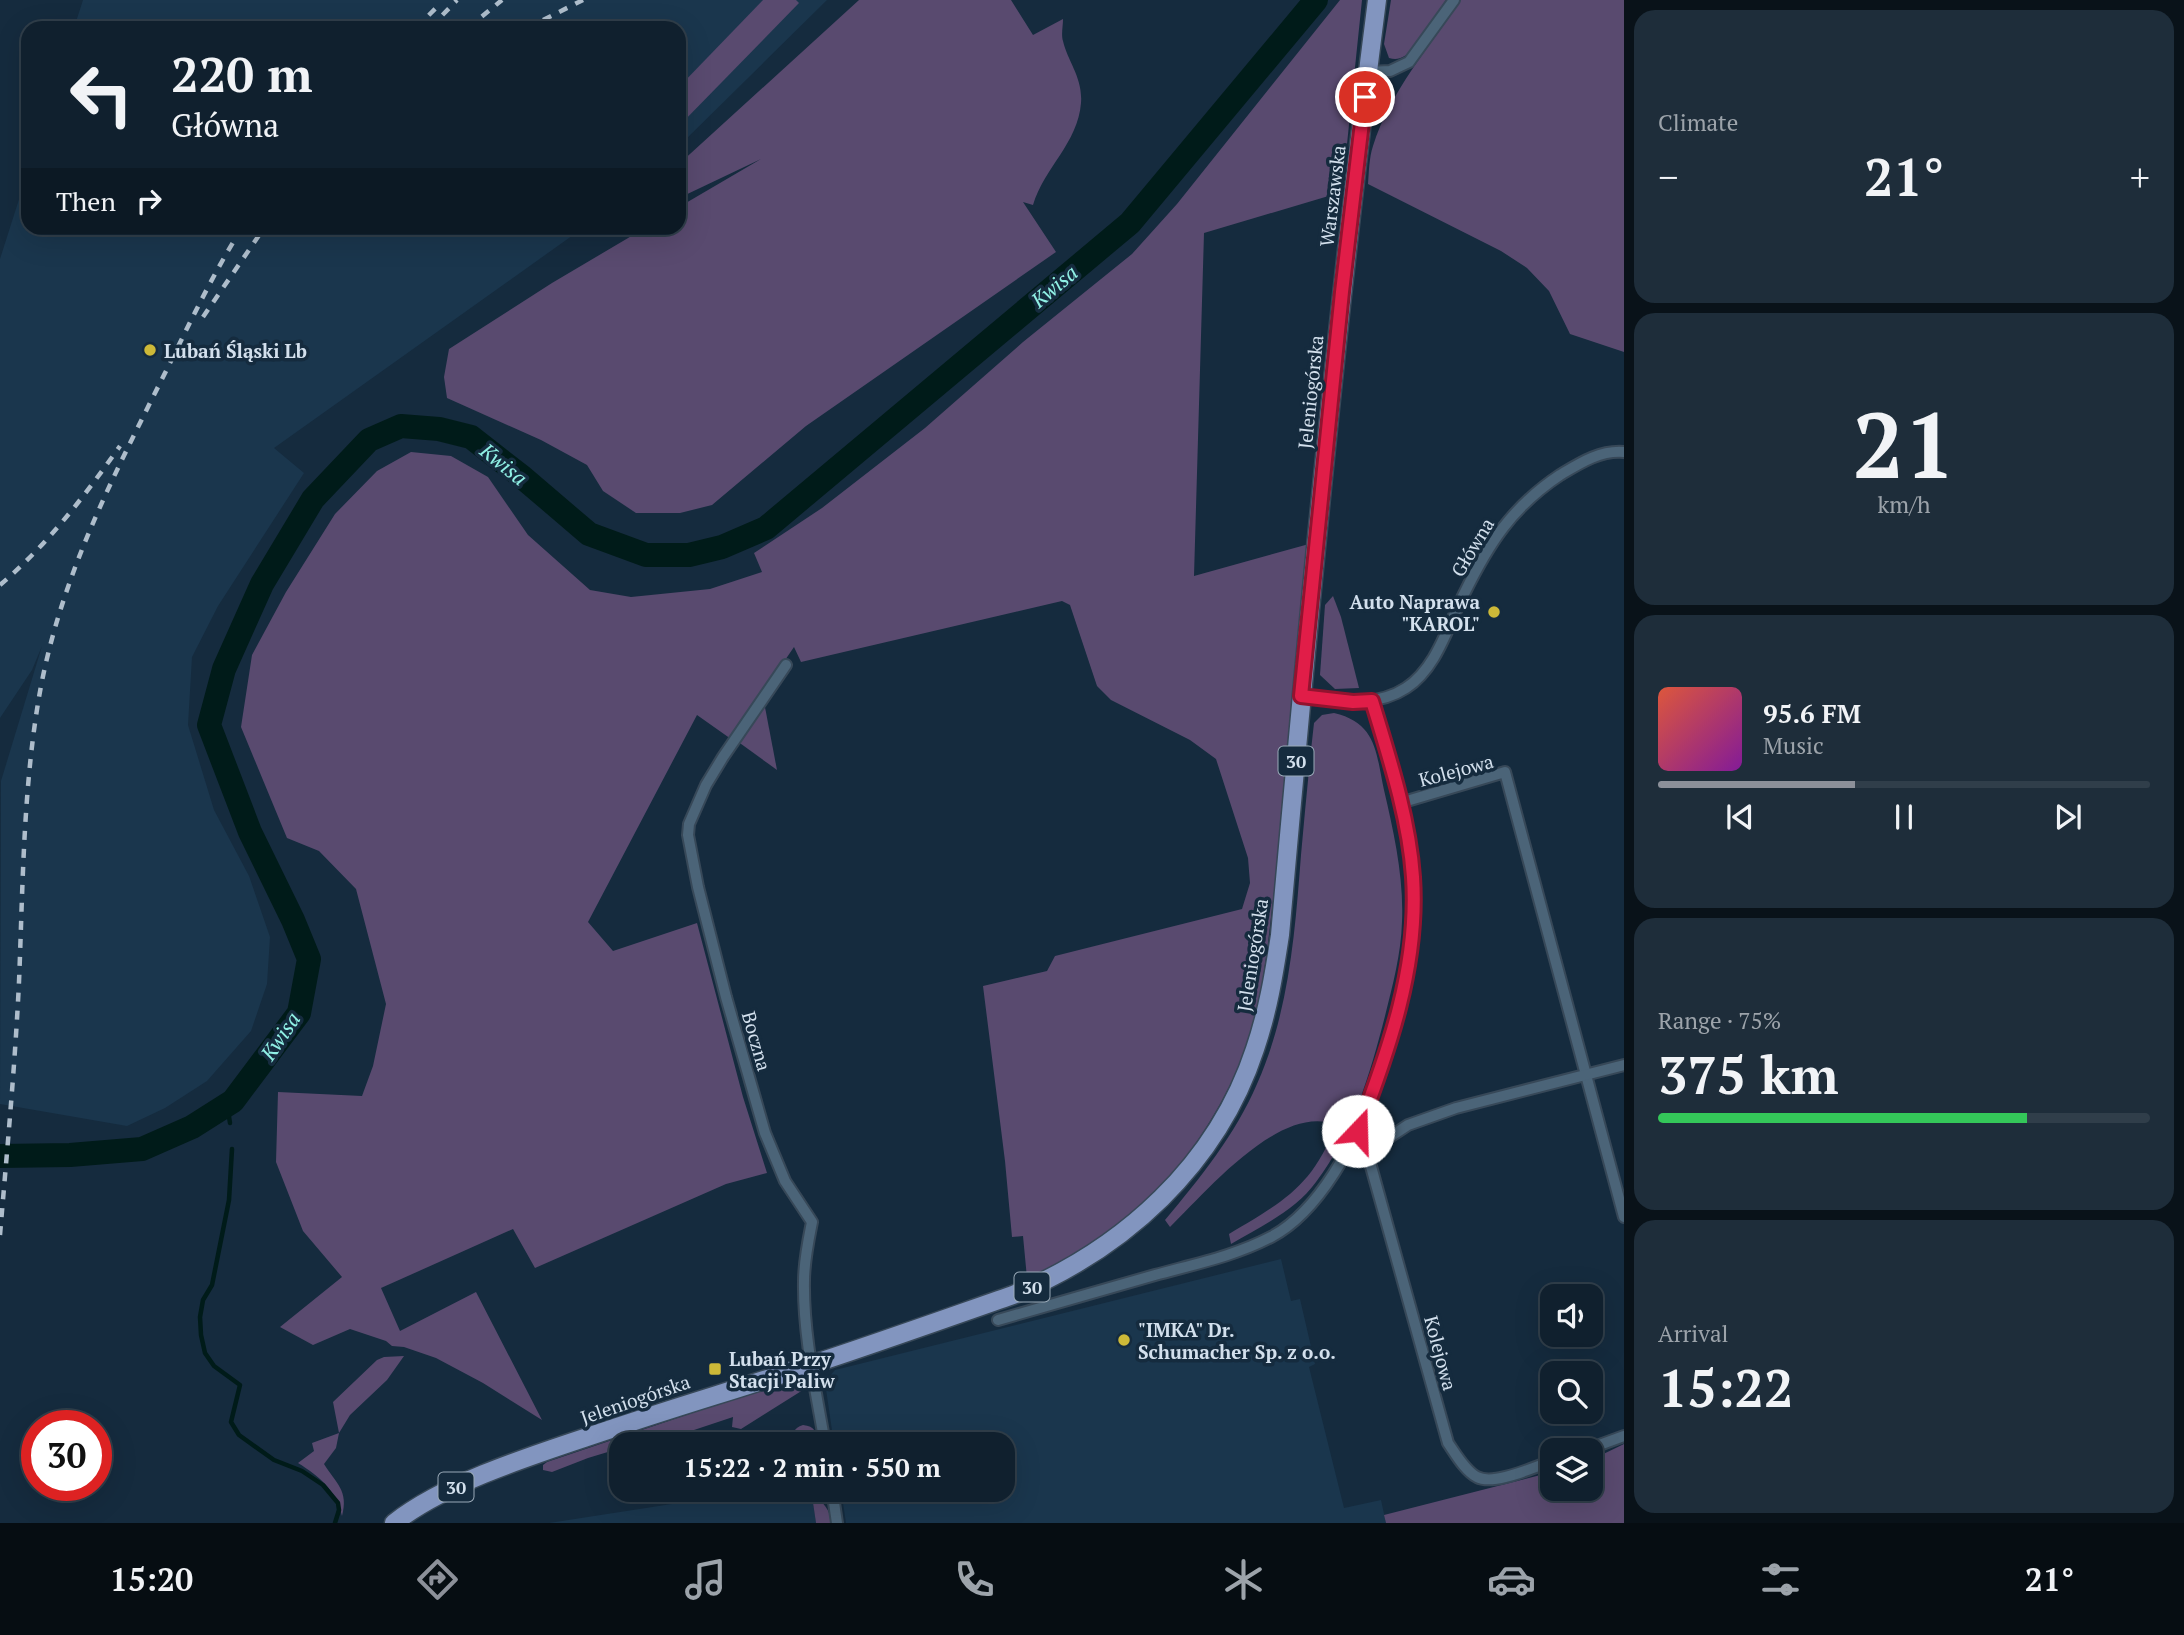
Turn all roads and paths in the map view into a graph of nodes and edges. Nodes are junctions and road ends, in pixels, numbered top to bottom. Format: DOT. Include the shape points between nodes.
graph roads {
  1 [pos="1377,0"];
  2 [pos="1454,0"];
  3 [pos="1369,63"];
  4 [pos="1344,272"];
  5 [pos="1624,452"];
  6 [pos="786,666"];
  7 [pos="1301,696"];
  8 [pos="1372,701"];
  9 [pos="1400,803"];
  10 [pos="1624,1065"];
  11 [pos="1586,1074"];
  12 [pos="1350,1146"];
  13 [pos="1367,1152"];
  14 [pos="1624,1217"];
  15 [pos="998,1320"];
  16 [pos="812,1365"];
  17 [pos="823,1432"];
  18 [pos="1624,1436"];
  19 [pos="1603,1444"];
  20 [pos="1540,1465"];
  21 [pos="834,1502"];
  22 [pos="394,1523"];
  23 [pos="837,1523"];
  1 -- 3 [label="main road, Warszawska / 30"];
  2 -- 3 [label="street" via="1409,62 1390,71"];
  3 -- 4 [label="main road, Warszawska / 30"];
  4 -- 7 [label="main road, Jeleniogórska / 30"];
  5 -- 8 [label="street, Główna" via="1584,460 1523,503 1499,532 1425,671 1405,689"];
  6 -- 16 [label="street, Boczna" via="706,785 688,835 726,997 765,1133 785,1181 812,1222 804,1279"];
  7 -- 8 [label="street, Główna"];
  7 -- 16 [label="main road, Jeleniogórska / 30" via="1273,983 1255,1051 1211,1138 1150,1210 1081,1262 1013,1295"];
  8 -- 9 [label="street"];
  9 -- 11 [label="street, Kolejowa" via="1505,772"];
  9 -- 12 [label="street" via="1413,875 1410,955 1401,1005"];
  10 -- 11 [label="street"];
  11 -- 13 [label="street" via="1408,1125"];
  11 -- 14 [label="street, Kolejowa"];
  12 -- 13 [label="street"];
  12 -- 15 [label="street" via="1308,1207 1272,1236 1231,1254"];
  13 -- 20 [label="street, Kolejowa" via="1448,1443 1475,1476 1487,1480"];
  16 -- 17 [label="street, Boczna"];
  16 -- 22 [label="main road, Jeleniogórska / 30" via="554,1448 467,1481"];
  18 -- 19 [label="street"];
  21 -- 23 [label="street"];
}
